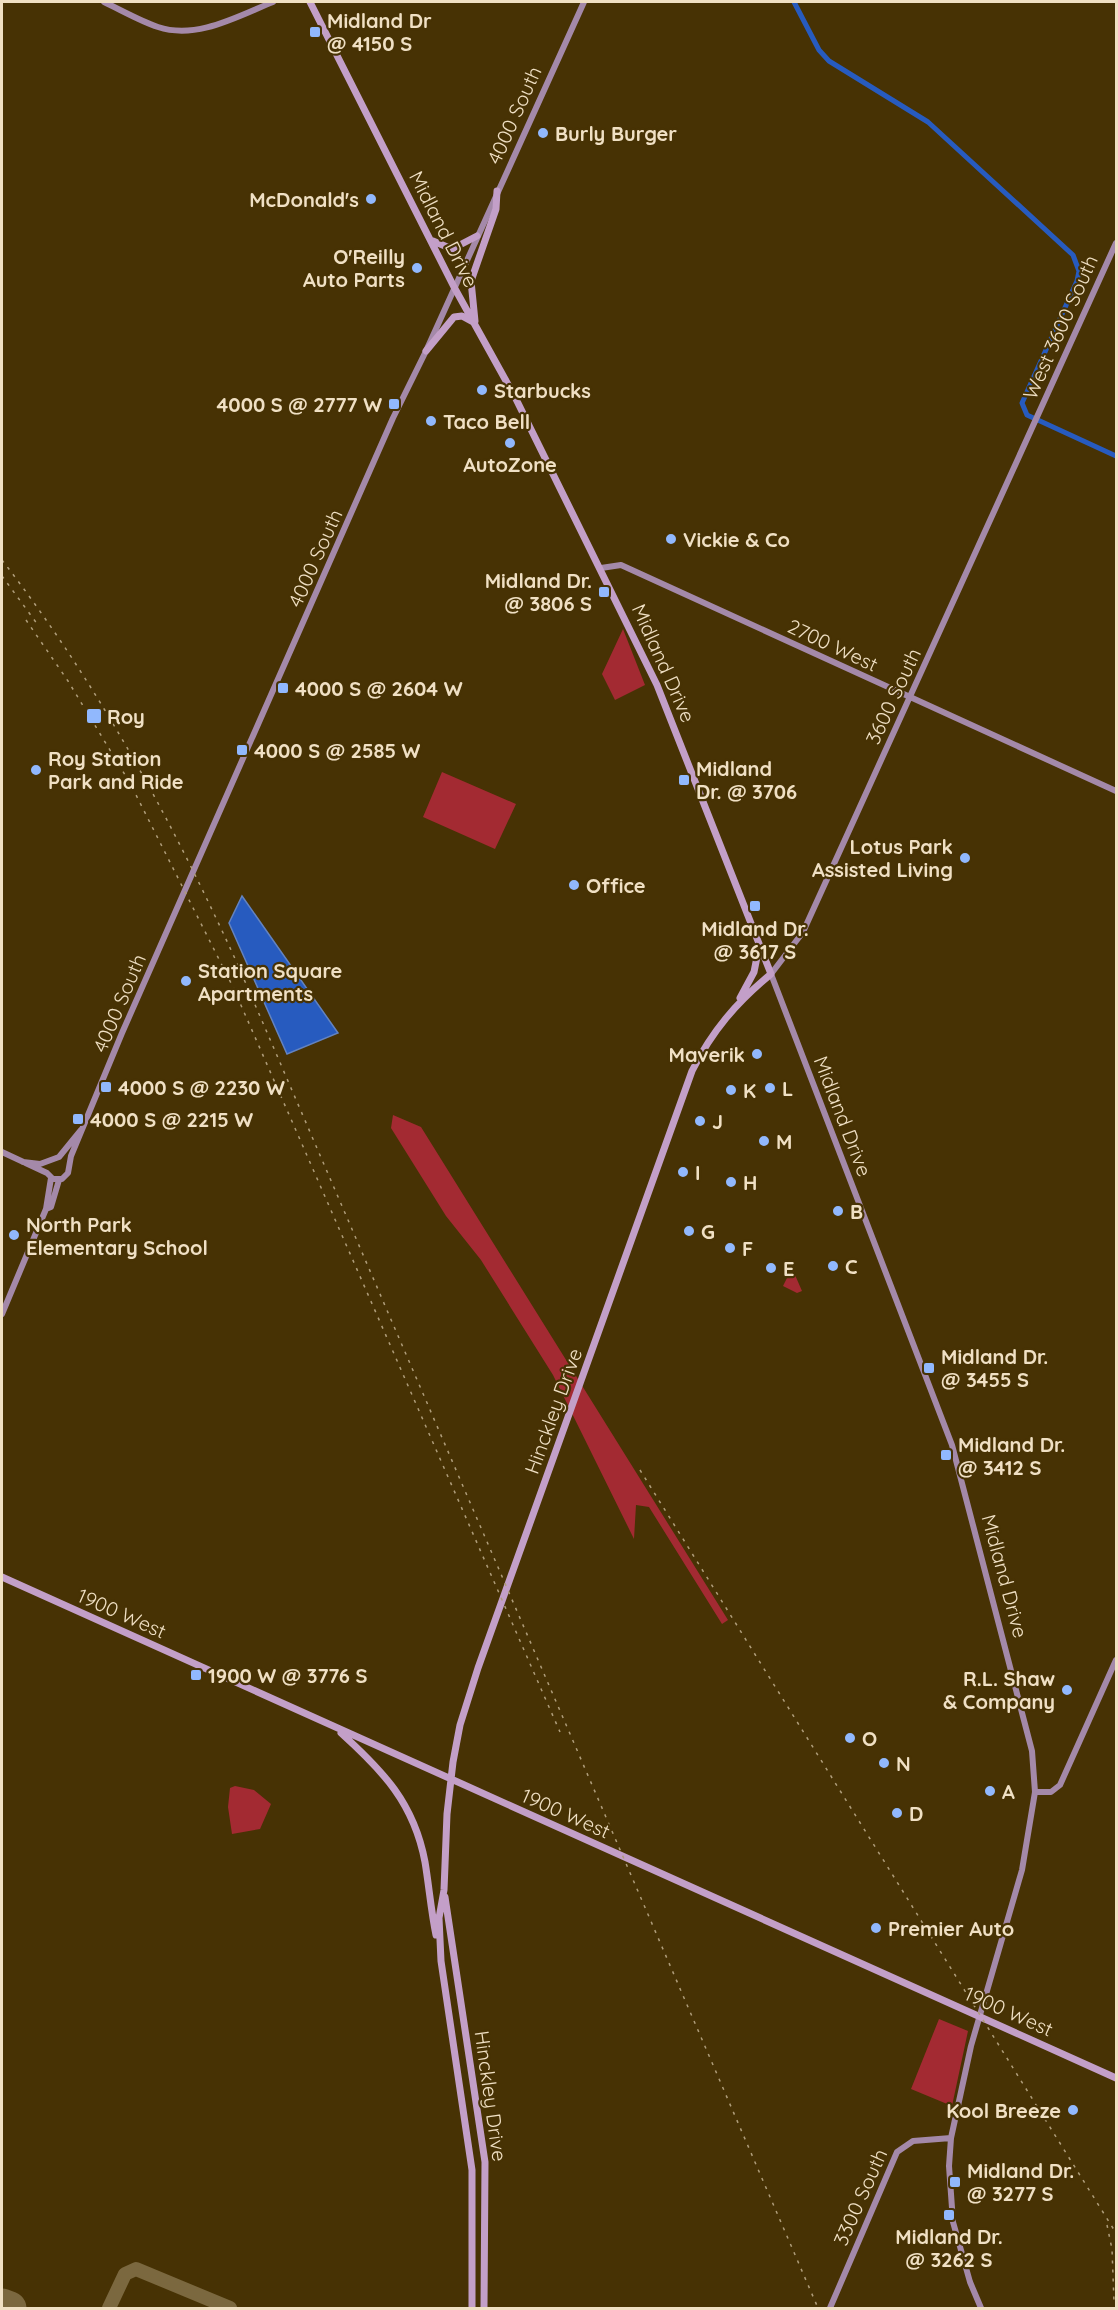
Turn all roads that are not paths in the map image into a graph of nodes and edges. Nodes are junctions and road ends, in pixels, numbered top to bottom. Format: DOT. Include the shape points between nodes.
graph roads {
  1 [pos="104,2"];
  2 [pos="273,2"];
  3 [pos="310,2"];
  4 [pos="584,2"];
  5 [pos="497,191"];
  6 [pos="477,236"];
  7 [pos="430,239"];
  8 [pos="1116,243"];
  9 [pos="454,287"];
  10 [pos="475,324"];
  11 [pos="426,351"];
  12 [pos="1034,425"];
  13 [pos="601,568"];
  14 [pos="910,699"];
  15 [pos="1116,791"];
  16 [pos="759,944"];
  17 [pos="771,974"];
  18 [pos="739,1000"];
  19 [pos="81,1130"];
  20 [pos="2,1152"];
  21 [pos="59,1157"];
  22 [pos="23,1162"];
  23 [pos="48,1162"];
  24 [pos="68,1164"];
  25 [pos="49,1175"];
  26 [pos="59,1180"];
  27 [pos="46,1209"];
  28 [pos="2,1314"];
  29 [pos="2,1577"];
  30 [pos="1116,1660"];
  31 [pos="335,1727"];
  32 [pos="452,1780"];
  33 [pos="1035,1792"];
  34 [pos="444,1890"];
  35 [pos="441,1961"];
  36 [pos="981,2016"];
  37 [pos="1116,2078"];
  38 [pos="951,2138"];
  39 [pos="472,2308"];
  40 [pos="484,2308"];
  41 [pos="830,2308"];
  42 [pos="981,2308"];
  1 -- 2 [label="street" via="157,27 187,31 225,22"];
  3 -- 7 [label="main road, Midland Drive"];
  4 -- 5 [label="street, 4000 South"];
  5 -- 6 [label="street, 4000 South"];
  5 -- 10 [label="main road" via="496,209 471,281"];
  6 -- 7 [label="main road" via="452,249"];
  6 -- 9 [label="street, 4000 South"];
  7 -- 9 [label="main road, Midland Drive"];
  8 -- 12 [label="street, West 3600 South"];
  9 -- 10 [label="main road, Midland Drive"];
  9 -- 11 [label="street, 4000 South"];
  10 -- 11 [label="main road" via="462,316 454,317"];
  10 -- 13 [label="main road, Midland Drive"];
  11 -- 19 [label="street, 4000 South" via="393,418"];
  12 -- 14 [label="street, 3600 South"];
  13 -- 14 [label="street, 2700 West" via="621,565"];
  13 -- 16 [label="main road, Midland Drive" via="662,695"];
  14 -- 15 [label="street, 2700 West"];
  14 -- 17 [label="street, 3600 South" via="802,932"];
  16 -- 17 [label="main road, Midland Drive"];
  16 -- 18 [label="main road" via="754,972"];
  17 -- 18 [label="main road, Hinckley Drive"];
  17 -- 33 [label="street, Midland Drive" via="952,1445 1029,1735"];
  18 -- 32 [label="main road, Hinckley Drive" via="704,1046 692,1071 460,1725"];
  19 -- 21 [label="street, 4000 South"];
  19 -- 24 [label="street, 4000 South"];
  20 -- 22 [label="street"];
  21 -- 23 [label="street"];
  21 -- 24 [label="street"];
  22 -- 23 [label="street"];
  22 -- 25 [label="street"];
  23 -- 25 [label="street"];
  24 -- 26 [label="street" via="68,1173"];
  25 -- 26 [label="street"];
  25 -- 27 [label="street"];
  26 -- 27 [label="street" via="51,1207"];
  27 -- 28 [label="street"];
  29 -- 31 [label="main road, 1900 West"];
  30 -- 33 [label="street" via="1060,1785 1051,1792"];
  31 -- 32 [label="main road, 1900 West"];
  31 -- 35 [label="main road" via="378,1767 405,1804 424,1861"];
  32 -- 34 [label="main road, Hinckley Drive"];
  32 -- 36 [label="main road, 1900 West"];
  33 -- 36 [label="street, Midland Drive" via="1022,1870"];
  34 -- 35 [label="main road, Hinckley Drive" via="439,1918"];
  34 -- 40 [label="main road, Hinckley Drive" via="485,2162"];
  35 -- 39 [label="main road, Hinckley Drive" via="472,2170"];
  36 -- 37 [label="main road, 1900 West"];
  36 -- 38 [label="street, Midland Drive"];
  38 -- 41 [label="street, 3300 South" via="913,2141 897,2152"];
  38 -- 42 [label="street, Midland Drive" via="948,2188 953,2222"];
}
